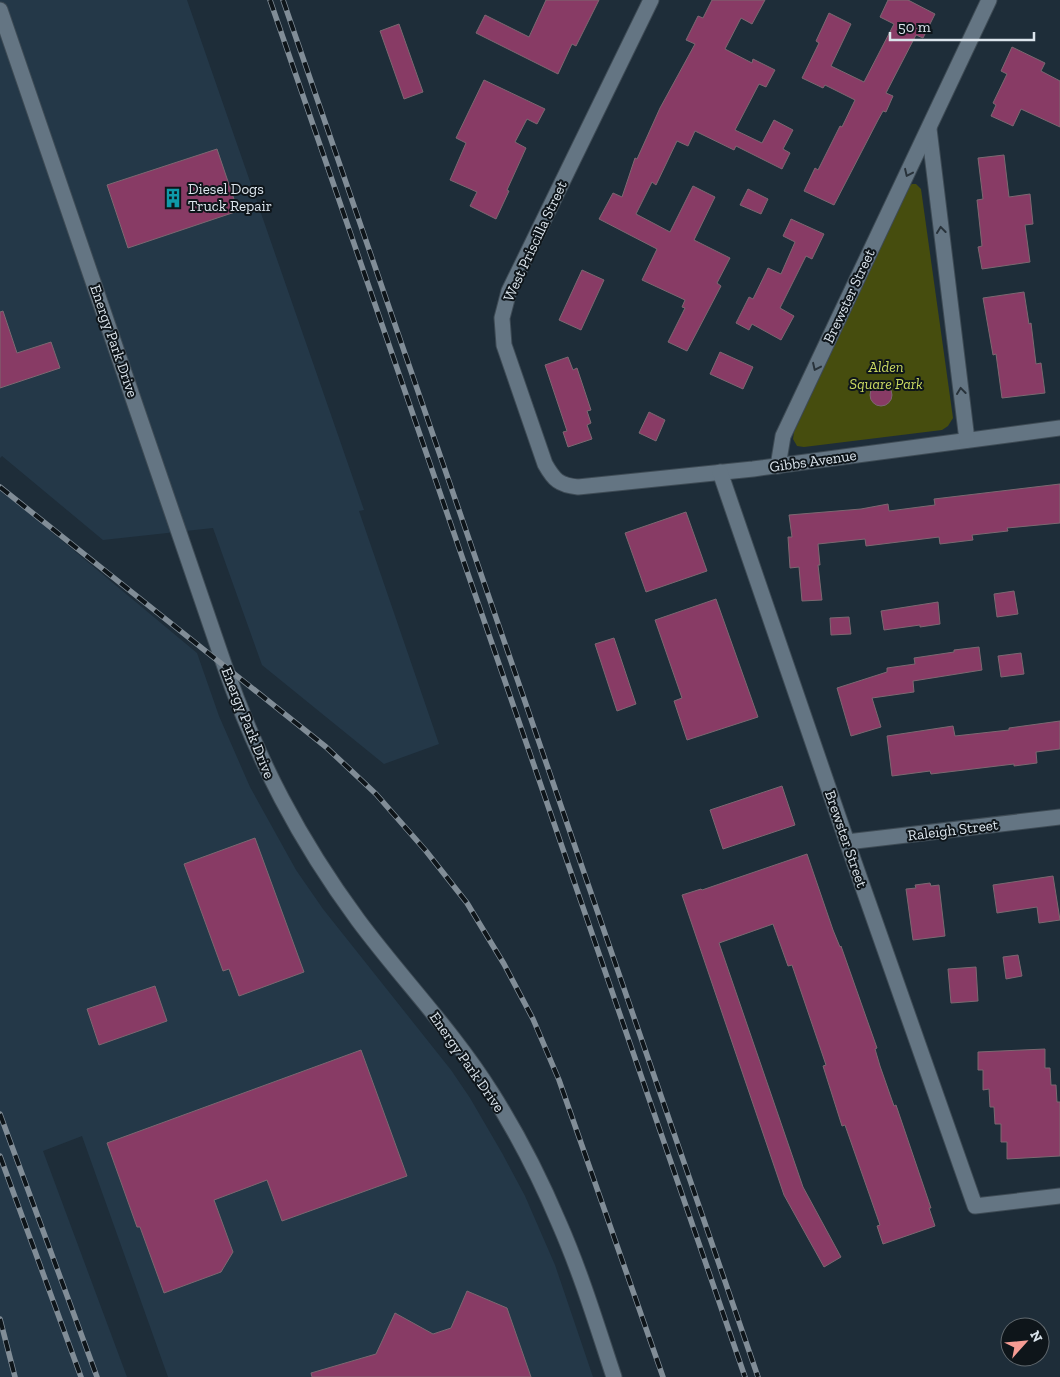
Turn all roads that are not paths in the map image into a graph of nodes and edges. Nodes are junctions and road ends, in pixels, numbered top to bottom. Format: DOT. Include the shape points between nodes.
graph roads {
  1 [pos="650,0"];
  2 [pos="989,0"];
  3 [pos="0,10"];
  4 [pos="928,129"];
  5 [pos="1060,428"];
  6 [pos="967,440"];
  7 [pos="778,466"];
  8 [pos="720,472"];
  9 [pos="565,486"];
  10 [pos="1060,817"];
  11 [pos="847,842"];
  12 [pos="1060,1196"];
  13 [pos="614,1377"];
  1 -- 9 [label="street, West Priscilla Street" via="509,291 502,318 504,345 545,464 552,476"];
  2 -- 4 [label="street, Brewster Street"];
  3 -- 13 [label="street, Energy Park Drive" via="225,667 258,751 290,817 331,882 466,1056 507,1120 560,1224"];
  6 -- 4 [label="street, one-way"];
  4 -- 7 [label="street, Brewster Street, one-way" via="783,436"];
  5 -- 6 [label="street, Gibbs Avenue"];
  6 -- 7 [label="street, Gibbs Avenue"];
  7 -- 8 [label="street, Gibbs Avenue"];
  8 -- 9 [label="street, Gibbs Avenue"];
  8 -- 11 [label="street, Brewster Street"];
  10 -- 11 [label="street, Raleigh Street"];
  11 -- 12 [label="street, Brewster Street" via="975,1206"];
}
